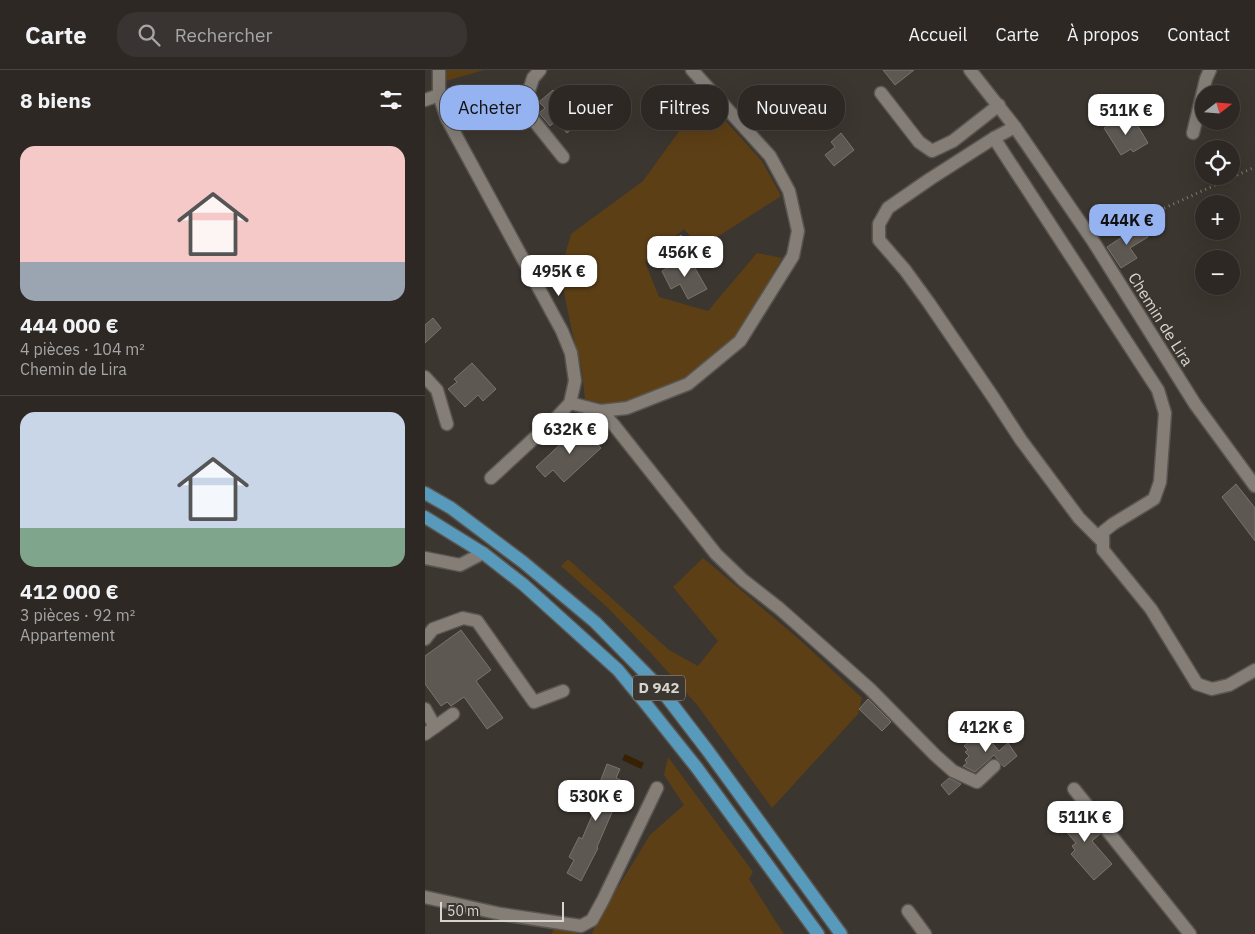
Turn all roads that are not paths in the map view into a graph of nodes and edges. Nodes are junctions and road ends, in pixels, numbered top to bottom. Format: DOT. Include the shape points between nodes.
graph roads {
  1 [pos="439,70"];
  2 [pos="540,70"];
  3 [pos="692,70"];
  4 [pos="970,70"];
  5 [pos="1210,70"];
  6 [pos="881,93"];
  7 [pos="439,95"];
  8 [pos="425,100"];
  9 [pos="999,106"];
  10 [pos="1015,127"];
  11 [pos="1193,133"];
  12 [pos="995,138"];
  13 [pos="563,157"];
  14 [pos="425,377"];
  15 [pos="570,403"];
  16 [pos="601,411"];
  17 [pos="447,424"];
  18 [pos="491,478"];
  19 [pos="1255,486"];
  20 [pos="425,493"];
  21 [pos="425,517"];
  22 [pos="1103,542"];
  23 [pos="483,554"];
  24 [pos="425,558"];
  25 [pos="425,639"];
  26 [pos="1255,670"];
  27 [pos="563,691"];
  28 [pos="425,709"];
  29 [pos="453,714"];
  30 [pos="430,731"];
  31 [pos="994,766"];
  32 [pos="657,788"];
  33 [pos="1074,789"];
  34 [pos="425,897"];
  35 [pos="908,911"];
  36 [pos="818,934"];
  37 [pos="841,934"];
  38 [pos="925,934"];
  39 [pos="1191,934"];
  1 -- 7 [label="street"];
  2 -- 13 [label="street" via="533,78 527,97 531,118"];
  3 -- 16 [label="street" via="770,156 789,191 798,231 793,256 740,340 688,384 627,408"];
  4 -- 9 [label="street, Chemin de Lira"];
  5 -- 11 [label="street"];
  6 -- 9 [label="street" via="919,142 931,151 953,141"];
  7 -- 8 [label="street"];
  7 -- 15 [label="street" via="457,140 562,331 571,353 575,381"];
  9 -- 10 [label="street, Chemin de Lira"];
  10 -- 12 [label="street"];
  10 -- 19 [label="street, Chemin de Lira" via="1093,242 1195,404"];
  12 -- 22 [label="street" via="1158,390 1165,413 1161,482 1154,499 1103,532"];
  12 -- 22 [label="street" via="888,208 879,224 879,240 929,303 1027,448 1079,518"];
  14 -- 17 [label="street" via="437,390"];
  15 -- 16 [label="street"];
  15 -- 18 [label="street"];
  16 -- 31 [label="street" via="716,554 869,689 935,755 953,771 977,782"];
  20 -- 37 [label="main road, D 942" via="451,508 523,562 595,622 659,687"];
  21 -- 23 [label="main road, D 942"];
  22 -- 26 [label="street" via="1103,550 1151,609 1197,684 1212,689 1229,685"];
  23 -- 24 [label="street" via="461,565"];
  23 -- 36 [label="main road, D 942" via="524,585 618,670 697,768"];
  25 -- 27 [label="street" via="433,629 463,618 477,622 534,702"];
  28 -- 30 [label="street"];
  29 -- 30 [label="street"];
  32 -- 34 [label="street" via="592,920 581,926 501,914"];
  33 -- 39 [label="street"];
  35 -- 38 [label="street"];
}
